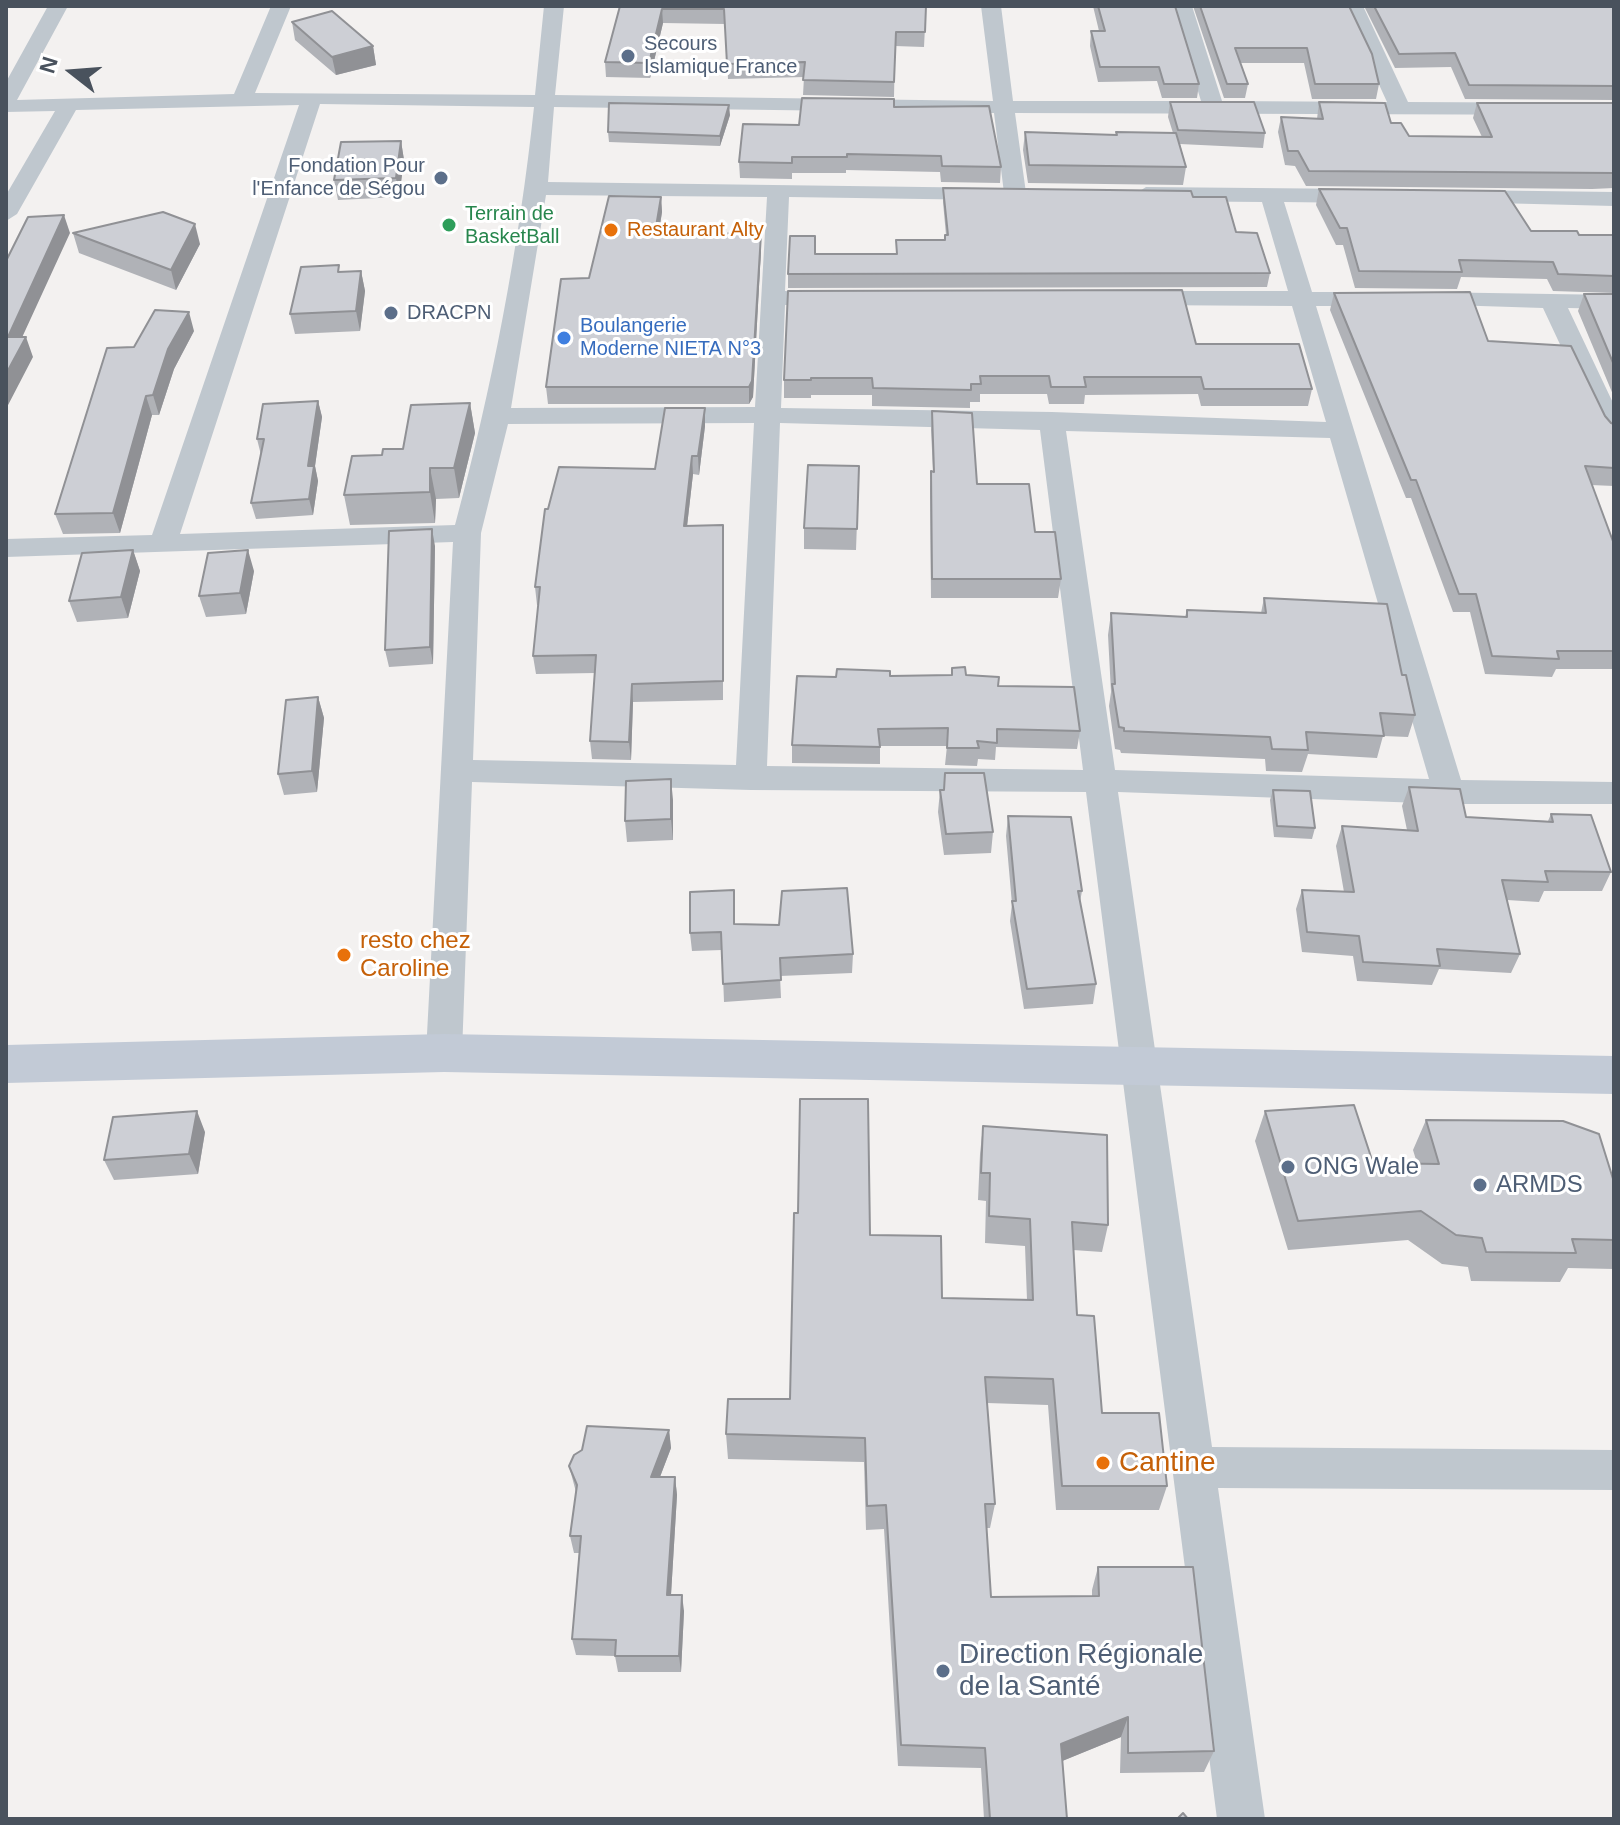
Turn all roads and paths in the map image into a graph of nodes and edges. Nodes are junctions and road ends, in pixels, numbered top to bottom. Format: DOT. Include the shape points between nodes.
graph roads {
  1 [pos="58,6"];
  2 [pos="281,6"];
  3 [pos="554,6"];
  4 [pos="991,6"];
  5 [pos="1182,6"];
  6 [pos="1353,6"];
  7 [pos="312,98"];
  8 [pos="544,99"];
  9 [pos="242,100"];
  10 [pos="6,103"];
  11 [pos="69,104"];
  12 [pos="1005,107"];
  13 [pos="1213,107"];
  14 [pos="1400,108"];
  15 [pos="1614,109"];
  16 [pos="536,188"];
  17 [pos="778,191"];
  18 [pos="1127,194"];
  19 [pos="1271,195"];
  20 [pos="1380,197"];
  21 [pos="1442,197"];
  22 [pos="1614,199"];
  23 [pos="6,214"];
  24 [pos="1299,297"];
  25 [pos="772,298"];
  26 [pos="852,298"];
  27 [pos="1108,298"];
  28 [pos="1552,301"];
  29 [pos="1614,302"];
  30 [pos="767,415"];
  31 [pos="497,416"];
  32 [pos="1052,420"];
  33 [pos="1339,430"];
  34 [pos="1614,432"];
  35 [pos="467,533"];
  36 [pos="163,543"];
  37 [pos="6,548"];
  38 [pos="459,771"];
  39 [pos="751,779"];
  40 [pos="1101,781"];
  41 [pos="1449,793"];
  42 [pos="1614,793"];
  43 [pos="444,1053"];
  44 [pos="6,1064"];
  45 [pos="1140,1068"];
  46 [pos="1614,1075"];
  47 [pos="1194,1467"];
  48 [pos="1614,1470"];
  49 [pos="1241,1819"];
  1 -- 10 [label="street"];
  2 -- 9 [label="street"];
  3 -- 8 [label="street"];
  4 -- 12 [label="street"];
  5 -- 13 [label="street"];
  6 -- 14 [label="street"];
  7 -- 8 [label="street"];
  7 -- 9 [label="street"];
  7 -- 36 [label="street"];
  8 -- 12 [label="street"];
  8 -- 16 [label="street"];
  9 -- 11 [label="street"];
  10 -- 11 [label="street"];
  11 -- 23 [label="street"];
  12 -- 13 [label="street"];
  12 -- 17 [label="street" via="1023,193"];
  13 -- 14 [label="street"];
  14 -- 15 [label="street"];
  16 -- 17 [label="street"];
  16 -- 31 [label="street"];
  17 -- 25 [label="street"];
  18 -- 19 [label="street"];
  19 -- 20 [label="street"];
  19 -- 24 [label="street"];
  21 -- 22 [label="street"];
  24 -- 27 [label="street"];
  24 -- 28 [label="street"];
  24 -- 33 [label="street"];
  25 -- 26 [label="street"];
  25 -- 30 [label="street"];
  28 -- 29 [label="street"];
  28 -- 34 [label="street"];
  30 -- 31 [label="street"];
  30 -- 32 [label="street"];
  30 -- 39 [label="street"];
  31 -- 35 [label="street"];
  32 -- 33 [label="street"];
  32 -- 40 [label="street"];
  33 -- 41 [label="street"];
  35 -- 36 [label="street"];
  35 -- 38 [label="street"];
  36 -- 37 [label="street"];
  38 -- 39 [label="street"];
  38 -- 43 [label="street"];
  39 -- 40 [label="street"];
  40 -- 41 [label="street"];
  40 -- 45 [label="street"];
  41 -- 42 [label="street"];
  43 -- 44 [label="street"];
  43 -- 45 [label="street"];
  45 -- 46 [label="street"];
  45 -- 47 [label="street"];
  47 -- 48 [label="street"];
  47 -- 49 [label="street"];
}
